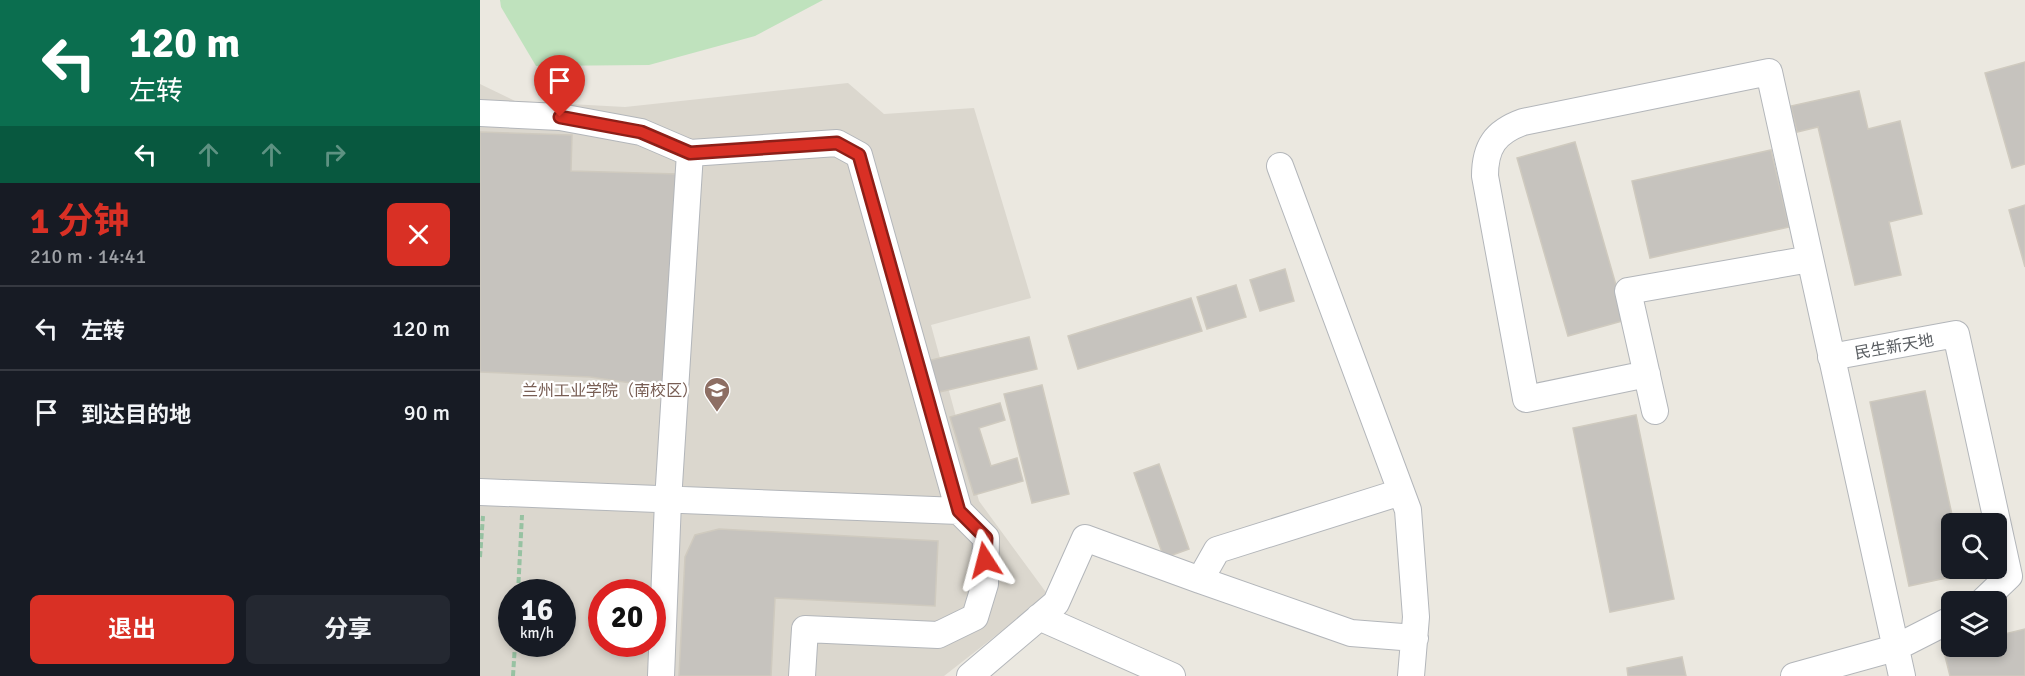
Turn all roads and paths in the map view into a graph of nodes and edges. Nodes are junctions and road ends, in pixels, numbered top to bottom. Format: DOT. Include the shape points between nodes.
graph roads {
  1 [pos="480,113"];
  2 [pos="690,153"];
  3 [pos="1280,166"];
  4 [pos="1810,259"];
  5 [pos="1831,357"];
  6 [pos="1647,374"];
  7 [pos="1655,411"];
  8 [pos="482,492"];
  9 [pos="1401,492"];
  10 [pos="524,494"];
  11 [pos="668,501"];
  12 [pos="959,511"];
  13 [pos="480,544"];
  14 [pos="480,557"];
  15 [pos="519,579"];
  16 [pos="1200,580"];
  17 [pos="1993,591"];
  18 [pos="1039,617"];
  19 [pos="1941,625"];
  20 [pos="1414,638"];
  21 [pos="1895,648"];
  22 [pos="514,657"];
  23 [pos="1419,673"];
  24 [pos="513,676"];
  25 [pos="661,676"];
  26 [pos="802,676"];
  27 [pos="970,676"];
  28 [pos="1172,676"];
  29 [pos="1794,676"];
  30 [pos="1902,676"];
  1 -- 2 [label="street" via="560,117 641,132"];
  2 -- 11 [label="street"];
  2 -- 12 [label="street" via="837,143 859,155"];
  3 -- 9 [label="street"];
  4 -- 5 [label="street"];
  4 -- 6 [label="street" via="1628,291"];
  4 -- 6 [label="street" via="1769,72 1509,127 1490,148 1485,176 1526,399"];
  5 -- 17 [label="street, 民生新天地" via="1956,334 2009,576"];
  5 -- 21 [label="street"];
  6 -- 7 [label="street"];
  8 -- 10 [label="street"];
  8 -- 13 [label="path"];
  9 -- 16 [label="street" via="1217,550"];
  9 -- 20 [label="street" via="1407,510 1416,617"];
  10 -- 11 [label="street"];
  10 -- 15 [label="path"];
  11 -- 12 [label="street"];
  11 -- 25 [label="street"];
  12 -- 26 [label="street" via="986,538 985,584 975,617 938,635 805,629"];
  13 -- 14 [label="path"];
  16 -- 18 [label="street" via="1085,538 1056,603"];
  16 -- 20 [label="street" via="1351,633"];
  18 -- 27 [label="street"];
  18 -- 28 [label="street"];
  19 -- 21 [label="street"];
  20 -- 23 [label="street"];
  21 -- 29 [label="street"];
  21 -- 30 [label="street"];
  22 -- 24 [label="path"];
}
